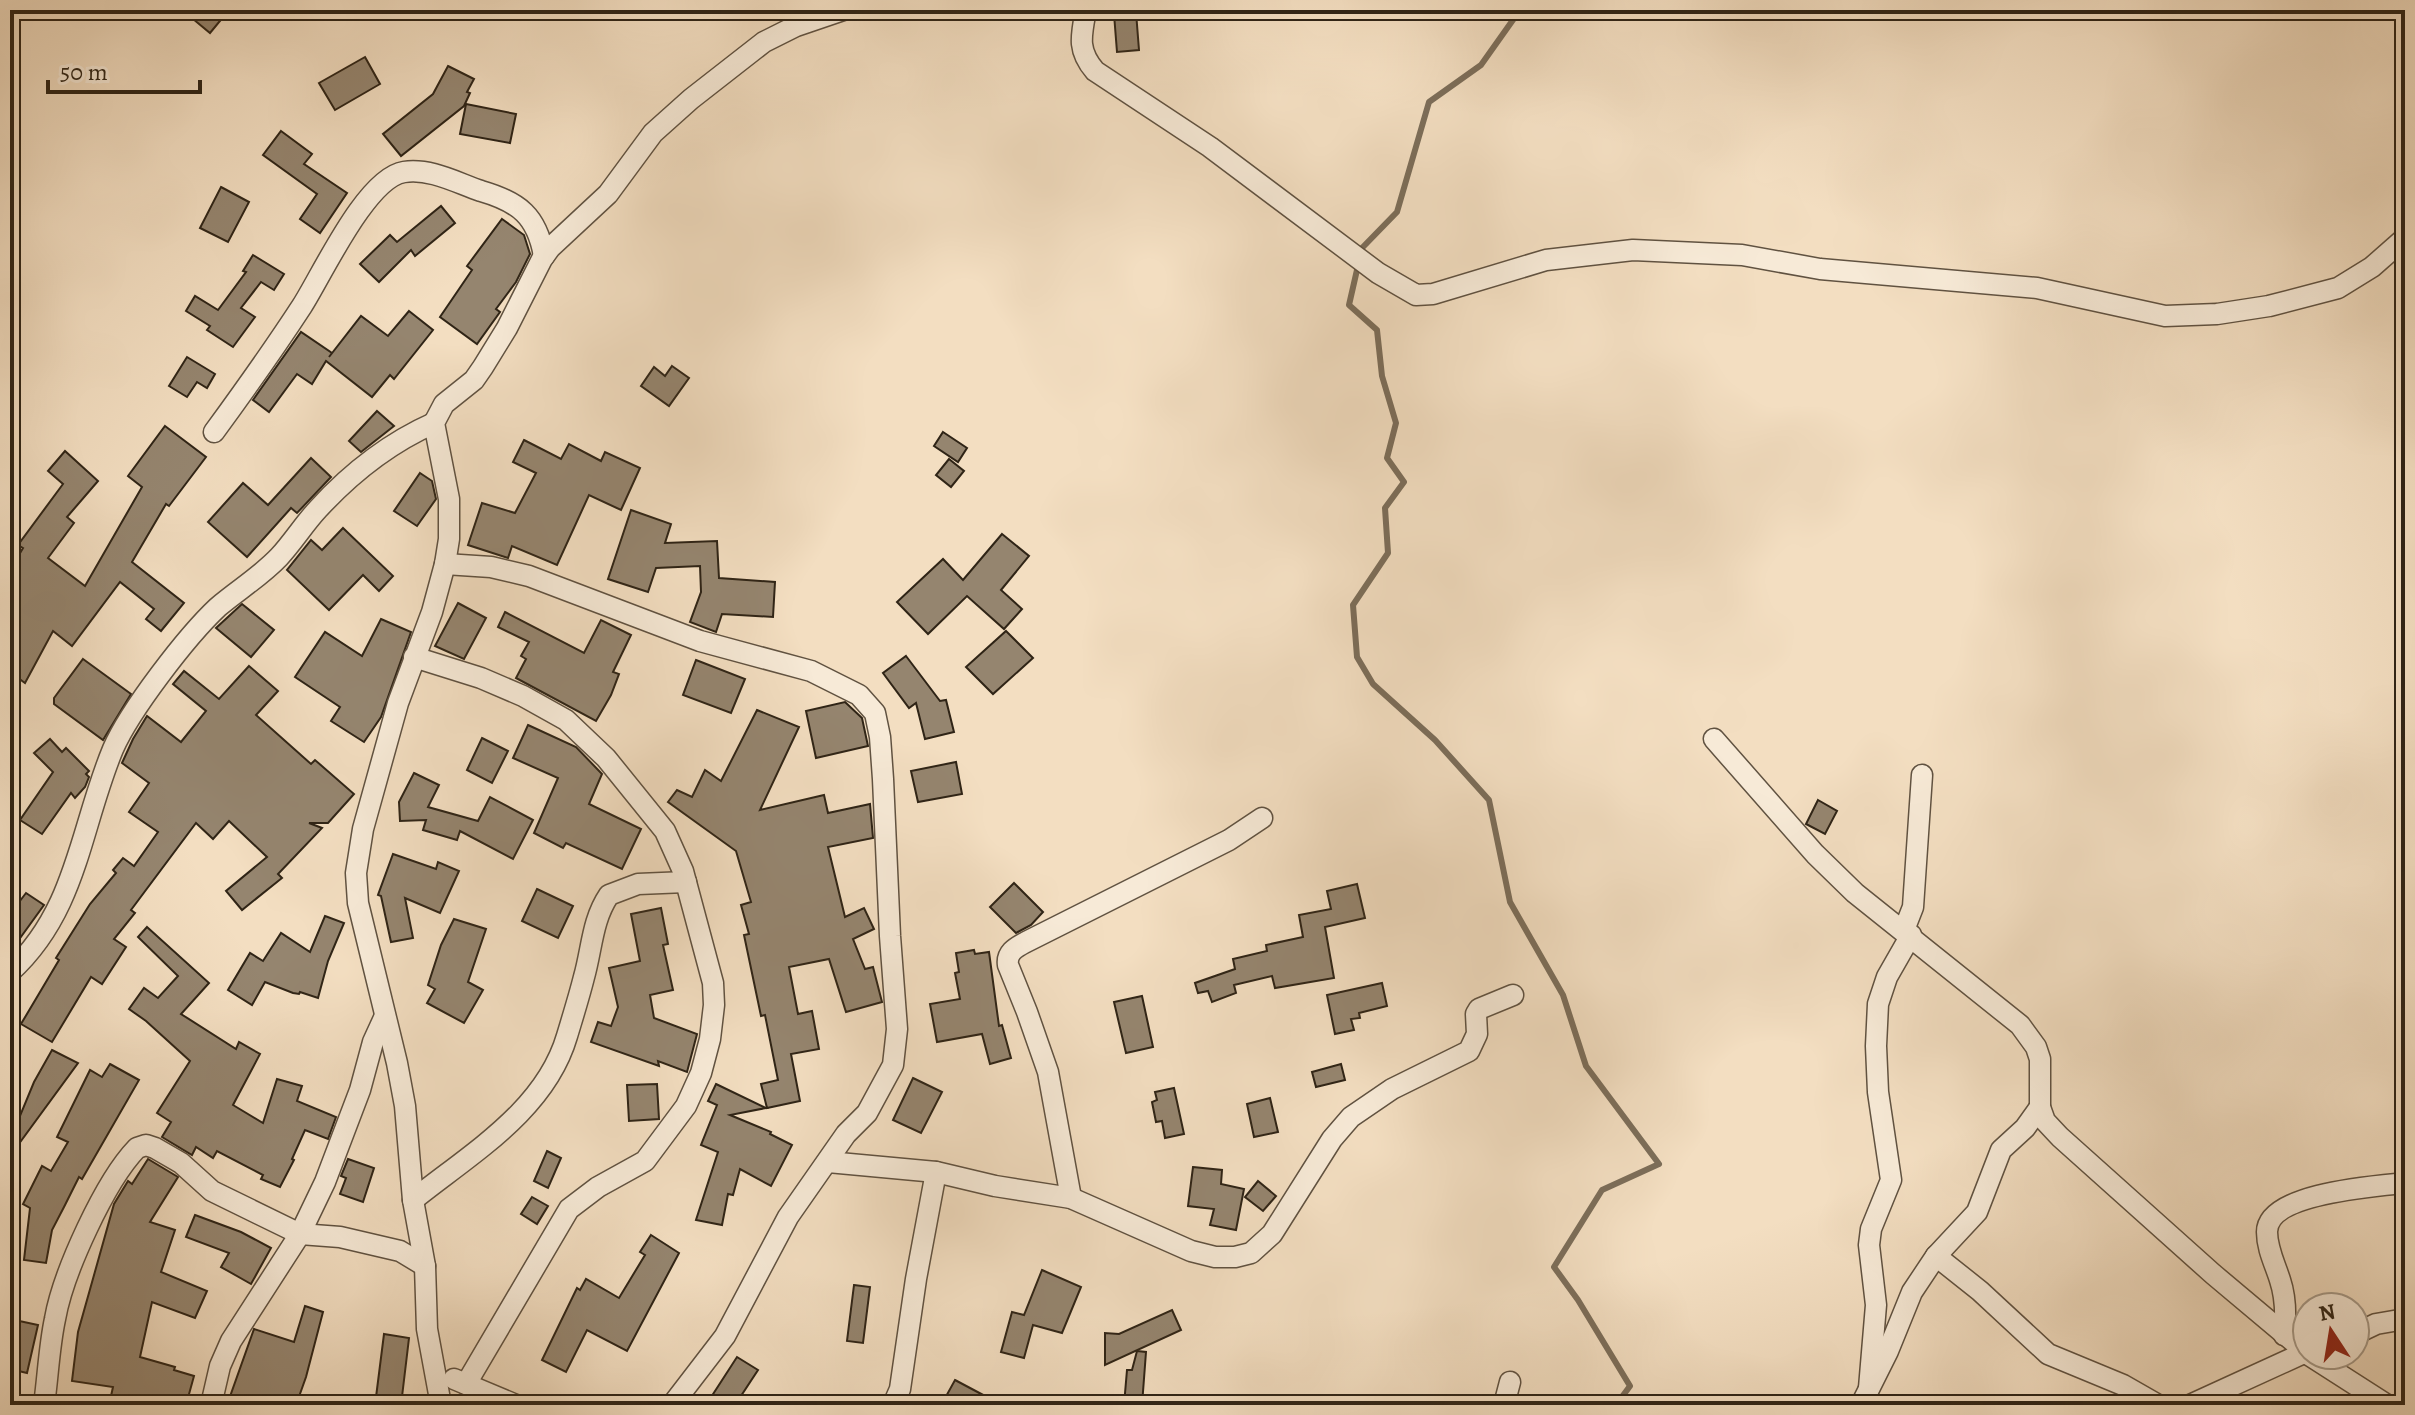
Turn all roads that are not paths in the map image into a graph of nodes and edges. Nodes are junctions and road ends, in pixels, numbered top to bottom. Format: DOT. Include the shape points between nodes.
graph roads {
  1 [pos="843,10"];
  2 [pos="1086,10"];
  3 [pos="2405,238"];
  4 [pos="544,256"];
  5 [pos="434,423"];
  6 [pos="214,432"];
  7 [pos="445,564"];
  8 [pos="414,657"];
  9 [pos="1714,739"];
  10 [pos="1922,775"];
  11 [pos="1262,818"];
  12 [pos="686,882"];
  13 [pos="1907,933"];
  14 [pos="10,972"];
  15 [pos="1513,995"];
  16 [pos="384,1018"];
  17 [pos="2040,1107"];
  18 [pos="828,1162"];
  19 [pos="936,1172"];
  20 [pos="2405,1183"];
  21 [pos="1071,1198"];
  22 [pos="413,1200"];
  23 [pos="300,1234"];
  24 [pos="1936,1256"];
  25 [pos="425,1266"];
  26 [pos="2405,1319"];
  27 [pos="2371,1326"];
  28 [pos="2284,1335"];
  29 [pos="2291,1340"];
  30 [pos="2291,1363"];
  31 [pos="2335,1371"];
  32 [pos="437,1372"];
  33 [pos="1510,1382"];
  34 [pos="466,1384"];
  35 [pos="1865,1397"];
  36 [pos="44,1405"];
  37 [pos="211,1405"];
  38 [pos="441,1405"];
  39 [pos="516,1405"];
  40 [pos="672,1405"];
  41 [pos="893,1405"];
  42 [pos="1504,1405"];
  43 [pos="2158,1405"];
  44 [pos="2190,1405"];
  45 [pos="2387,1405"];
  1 -- 4 [label="street" via="764,42 680,108 645,141 608,194"];
  2 -- 3 [label="street" via="1081,48 1095,71 1416,295 1546,260 1633,250 1742,255 1820,269 2037,288 2165,316 2217,314 2338,288"];
  4 -- 5 [label="street" via="483,367 444,404"];
  4 -- 6 [label="street" via="536,225 496,195 432,174 395,175 349,223 303,304"];
  5 -- 7 [label="street" via="449,499"];
  5 -- 14 [label="street" via="402,438 342,484 281,555 216,610 181,649 114,746 52,923"];
  7 -- 8 [label="street"];
  7 -- 18 [label="street" via="514,572 700,641 811,671 859,695 875,713 896,1051 867,1113"];
  8 -- 12 [label="street" via="523,696 576,728 653,814"];
  8 -- 16 [label="street" via="366,817 356,873"];
  9 -- 13 [label="street" via="1815,854"];
  10 -- 13 [label="street"];
  11 -- 21 [label="street" via="1229,840 1026,942 1008,957 1048,1072"];
  12 -- 22 [label="street" via="638,884 609,895 593,931 566,1039 546,1083 500,1130"];
  12 -- 34 [label="street" via="714,1005 710,1039 693,1092 645,1161 569,1209"];
  13 -- 17 [label="street" via="2029,1035 2040,1059"];
  13 -- 35 [label="street" via="1878,1004 1878,1092 1891,1180 1869,1245 1876,1305"];
  15 -- 21 [label="street" via="1479,1009 1469,1051 1392,1089 1351,1117 1272,1234 1251,1253 1215,1257 1191,1251"];
  16 -- 22 [label="street" via="405,1106"];
  16 -- 23 [label="street" via="340,1146"];
  17 -- 24 [label="street" via="2001,1150 1977,1212"];
  17 -- 28 [label="street" via="2060,1137"];
  18 -- 19 [label="street"];
  18 -- 40 [label="street" via="788,1217 725,1336"];
  19 -- 21 [label="street"];
  19 -- 41 [label="street"];
  20 -- 28 [label="street" via="2311,1196 2272,1219 2267,1232 2285,1303"];
  22 -- 25 [label="street"];
  23 -- 25 [label="street" via="400,1251"];
  23 -- 36 [label="street" via="212,1191 155,1148 137,1148 97,1209 64,1288"];
  23 -- 37 [label="street" via="231,1341"];
  24 -- 35 [label="street" via="1912,1292"];
  24 -- 43 [label="street" via="2048,1354"];
  25 -- 32 [label="street" via="427,1329"];
  26 -- 27 [label="street"];
  28 -- 29 [label="street"];
  30 -- 44 [label="street"];
  31 -- 45 [label="street"];
  32 -- 34 [label="street"];
  32 -- 38 [label="street"];
  33 -- 42 [label="street"];
  34 -- 39 [label="street"];
}
